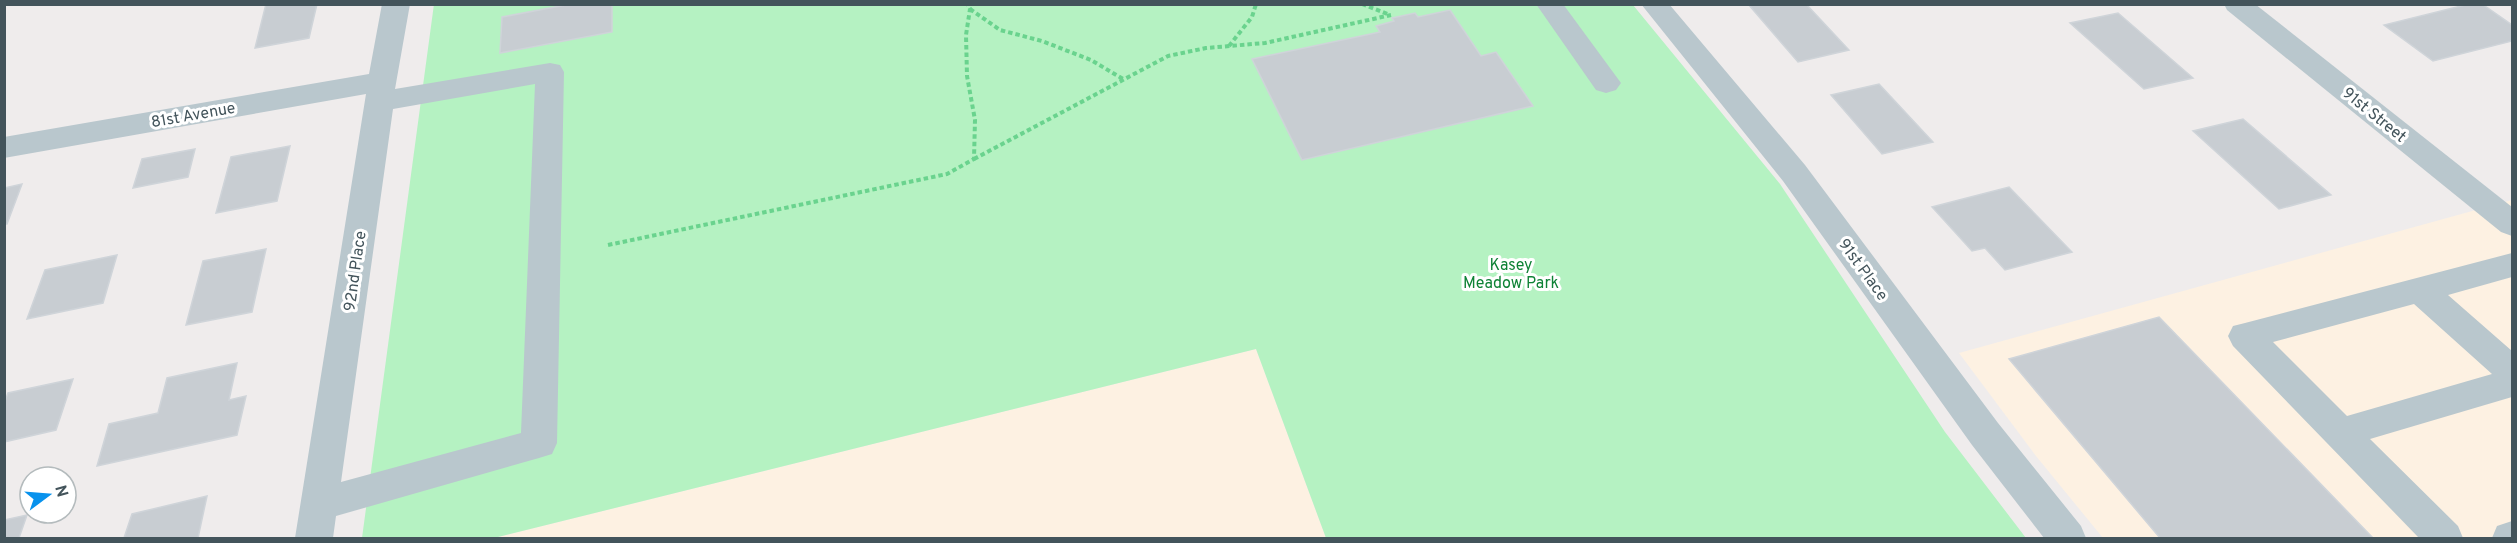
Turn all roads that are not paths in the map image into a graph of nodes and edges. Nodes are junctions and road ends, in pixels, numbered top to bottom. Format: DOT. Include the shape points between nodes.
graph roads {
  1 [pos="396,4"];
  2 [pos="1549,4"];
  3 [pos="1654,4"];
  4 [pos="2237,4"];
  5 [pos="1606,83"];
  6 [pos="380,92"];
  7 [pos="4,148"];
  8 [pos="2512,224"];
  9 [pos="2512,265"];
  10 [pos="2420,290"];
  11 [pos="2512,371"];
  12 [pos="2512,383"];
  13 [pos="2339,433"];
  14 [pos="317,522"];
  15 [pos="2067,538"];
  16 [pos="2444,538"];
  1 -- 6 [label="street, 92nd Place"];
  2 -- 5 [label="street"];
  3 -- 15 [label="street, 91st Place" via="1794,173 1984,434"];
  4 -- 8 [label="street, 91st Street"];
  6 -- 7 [label="street, 81st Avenue"];
  6 -- 14 [label="street, 92nd Place"];
  6 -- 14 [label="street, 81st Avenue" via="550,72 538,443"];
  9 -- 10 [label="street"];
  10 -- 11 [label="street"];
  10 -- 13 [label="street" via="2245,336"];
  12 -- 13 [label="street"];
  13 -- 16 [label="street"];
}
